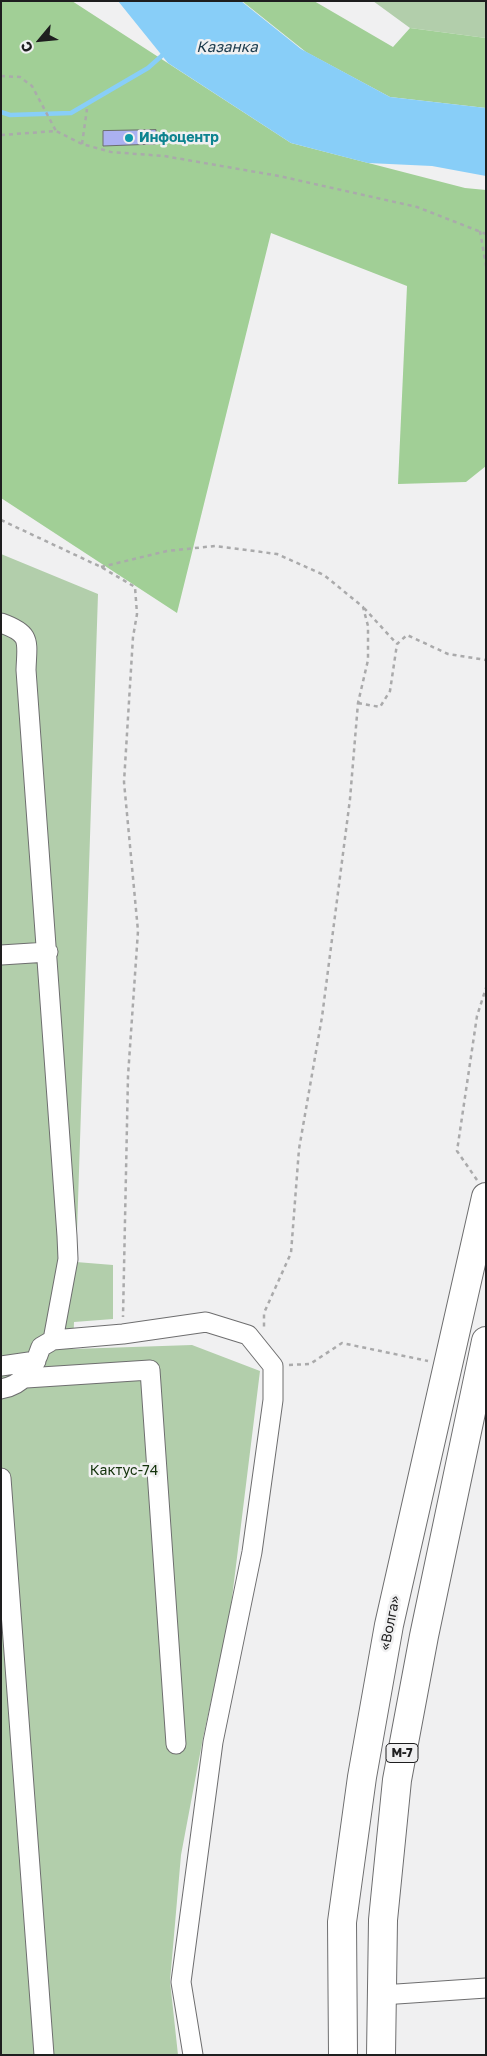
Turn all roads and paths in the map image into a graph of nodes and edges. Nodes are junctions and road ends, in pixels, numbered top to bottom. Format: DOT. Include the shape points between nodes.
graph roads {
  1 [pos="1,76"];
  2 [pos="87,109"];
  3 [pos="56,131"];
  4 [pos="1,135"];
  5 [pos="82,144"];
  6 [pos="480,231"];
  7 [pos="486,234"];
  8 [pos="486,266"];
  9 [pos="1,520"];
  10 [pos="101,567"];
  11 [pos="363,607"];
  12 [pos="1,623"];
  13 [pos="397,644"];
  14 [pos="486,660"];
  15 [pos="358,703"];
  16 [pos="48,952"];
  17 [pos="1,955"];
  18 [pos="486,988"];
  19 [pos="483,1190"];
  20 [pos="123,1334"];
  21 [pos="53,1340"];
  22 [pos="486,1340"];
  23 [pos="36,1361"];
  24 [pos="269,1361"];
  25 [pos="448,1365"];
  26 [pos="1,1366"];
  27 [pos="26,1378"];
  28 [pos="3,1391"];
  29 [pos="1,1478"];
  30 [pos="176,1744"];
  31 [pos="486,1988"];
  32 [pos="382,1994"];
  33 [pos="44,2055"];
  34 [pos="193,2055"];
  35 [pos="343,2055"];
  36 [pos="381,2055"];
  1 -- 3 [label="path" via="20,77 32,86"];
  2 -- 5 [label="path"];
  3 -- 4 [label="path"];
  3 -- 5 [label="path"];
  5 -- 6 [label="path" via="112,152 164,156 279,176 417,207"];
  6 -- 7 [label="path"];
  6 -- 8 [label="path"];
  9 -- 10 [label="path"];
  10 -- 11 [label="path" via="167,550 215,546 276,554 324,575"];
  10 -- 20 [label="path" via="135,587 137,614 124,782 138,931 128,1076"];
  11 -- 13 [label="path"];
  11 -- 15 [label="path" via="368,626 368,660"];
  12 -- 16 [label="street" via="18,629 27,641 26,670"];
  13 -- 14 [label="path" via="407,635 448,654"];
  13 -- 15 [label="path" via="390,691 380,707"];
  15 -- 24 [label="path" via="350,799 322,1017 299,1149 291,1253 264,1313"];
  16 -- 17 [label="street"];
  16 -- 21 [label="street" via="68,1258"];
  18 -- 19 [label="path" via="477,1016 457,1151"];
  19 -- 25 [label="highway, «Волга» / М-7"];
  20 -- 21 [label="street"];
  20 -- 24 [label="street" via="206,1322 248,1335"];
  21 -- 23 [label="street" via="41,1347"];
  22 -- 32 [label="highway, М-7" via="397,1780 383,1920"];
  23 -- 26 [label="street"];
  23 -- 27 [label="street"];
  24 -- 25 [label="path" via="310,1364 342,1343"];
  24 -- 34 [label="street" via="272,1400 252,1552 213,1742 181,1982"];
  25 -- 35 [label="highway, «Волга» / М-7" via="389,1625 362,1776 342,1922"];
  27 -- 28 [label="street"];
  27 -- 30 [label="street" via="150,1370"];
  29 -- 33 [label="street"];
  31 -- 32 [label="street"];
  32 -- 36 [label="highway, М-7"];
}
